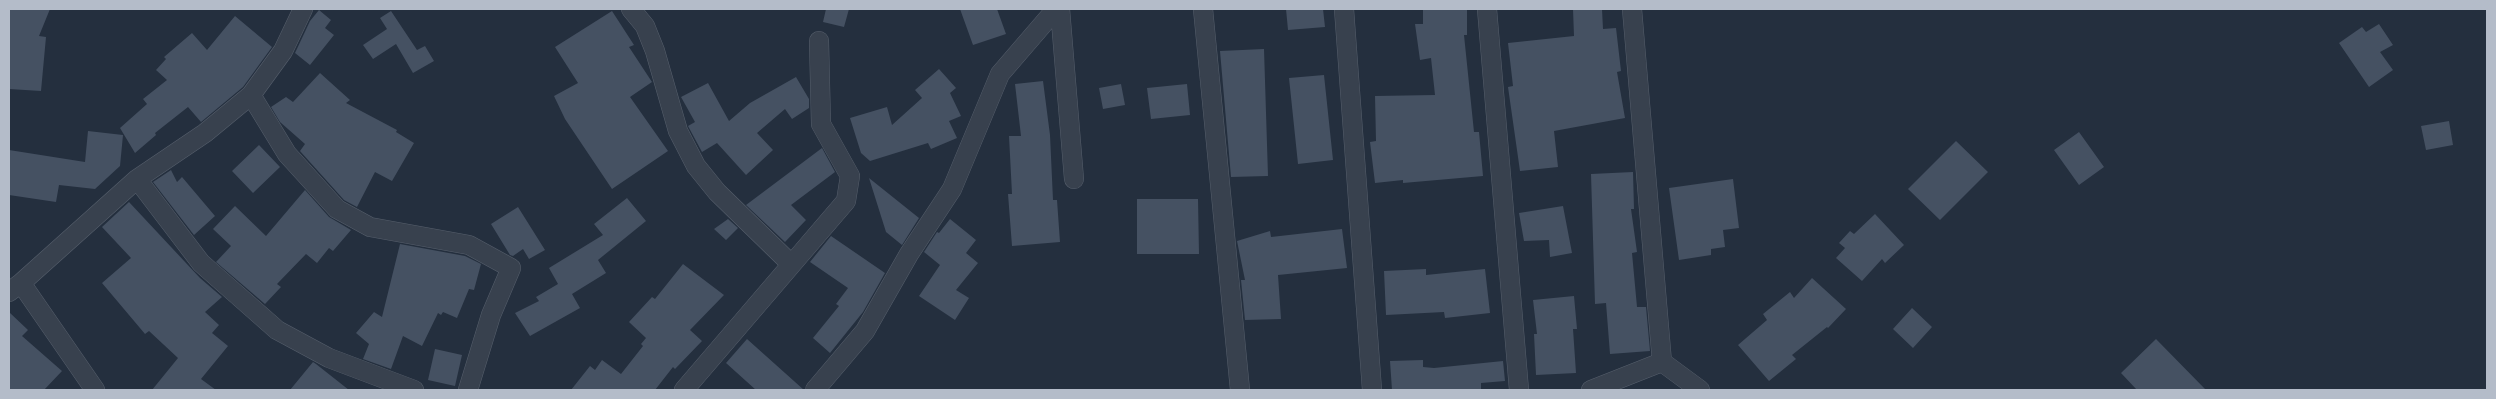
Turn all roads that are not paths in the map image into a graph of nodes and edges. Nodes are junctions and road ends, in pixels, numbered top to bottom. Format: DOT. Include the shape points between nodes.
graph roads {
  1 [pos="303,9"];
  2 [pos="631,9"];
  3 [pos="1058,9"];
  4 [pos="1203,9"];
  5 [pos="1344,9"];
  6 [pos="1487,9"];
  7 [pos="1632,9"];
  8 [pos="819,41"];
  9 [pos="251,95"];
  10 [pos="137,179"];
  11 [pos="1074,179"];
  12 [pos="791,264"];
  13 [pos="15,287"];
  14 [pos="1662,362"];
  15 [pos="95,390"];
  16 [pos="414,390"];
  17 [pos="468,390"];
  18 [pos="684,390"];
  19 [pos="815,390"];
  20 [pos="1240,390"];
  21 [pos="1372,390"];
  22 [pos="1520,390"];
  23 [pos="1591,390"];
  24 [pos="1700,390"];
  1 -- 9 [label="street" via="283,51"];
  2 -- 12 [label="street" via="645,26 678,131 696,166 717,192"];
  3 -- 11 [label="street"];
  3 -- 19 [label="street" via="1000,74 952,189 865,331"];
  4 -- 20 [label="street"];
  5 -- 21 [label="street"];
  6 -- 22 [label="street"];
  7 -- 14 [label="street"];
  8 -- 12 [label="street" via="821,124 850,176 846,201"];
  9 -- 10 [label="street" via="205,133"];
  9 -- 17 [label="street" via="287,154 337,209 370,227 469,245 511,268 491,316"];
  10 -- 13 [label="street"];
  10 -- 16 [label="street" via="201,263 277,330 329,358"];
  12 -- 18 [label="street"];
  13 -- 15 [label="street"];
  14 -- 23 [label="street"];
  14 -- 24 [label="street"];
}
